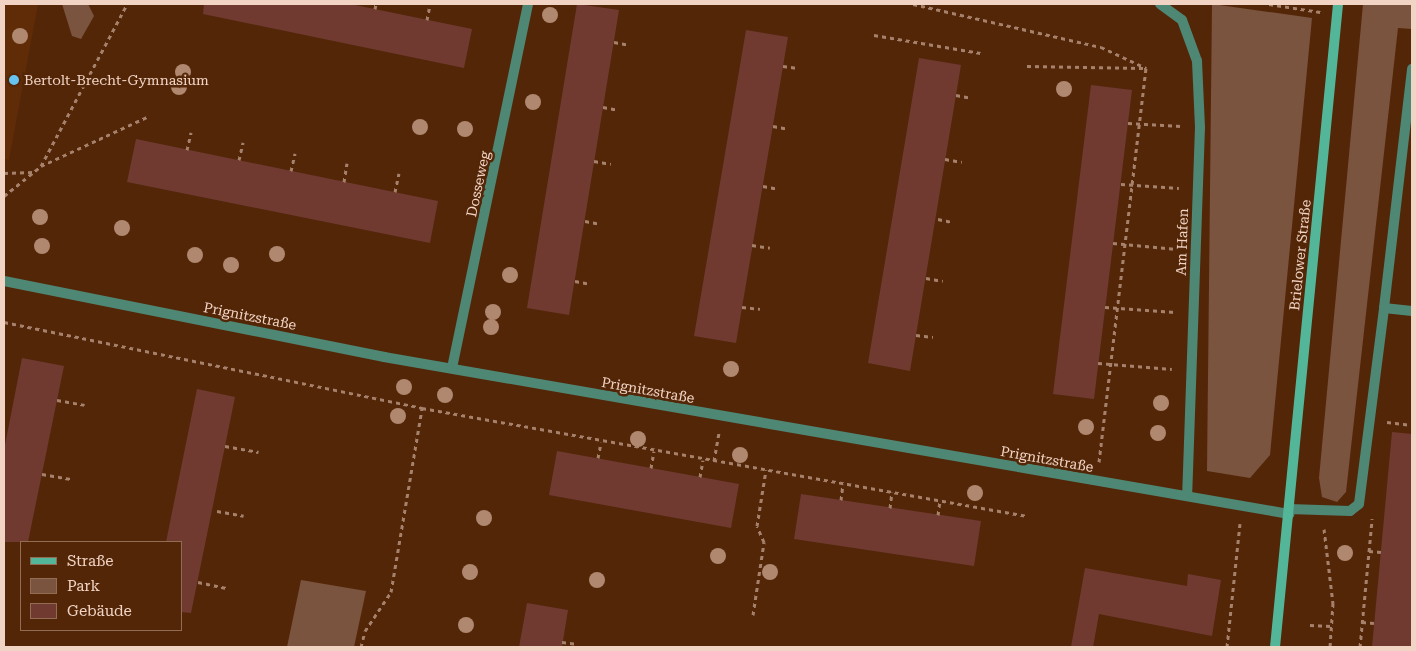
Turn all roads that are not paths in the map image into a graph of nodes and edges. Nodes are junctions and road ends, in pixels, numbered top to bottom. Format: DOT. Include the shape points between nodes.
graph roads {
  1 [pos="528,4"];
  2 [pos="1160,4"];
  3 [pos="1338,4"];
  4 [pos="1412,69"];
  5 [pos="4,281"];
  6 [pos="1384,308"];
  7 [pos="1412,311"];
  8 [pos="452,368"];
  9 [pos="1187,496"];
  10 [pos="1289,512"];
  11 [pos="1275,647"];
  1 -- 8 [label="street, Dosseweg"];
  2 -- 9 [label="street, Am Hafen" via="1182,20 1197,61 1200,127"];
  3 -- 10 [label="main road, Brielower Straße"];
  4 -- 6 [label="street"];
  5 -- 8 [label="street, Prignitzstraße"];
  6 -- 7 [label="street"];
  6 -- 10 [label="street" via="1359,504 1350,511"];
  8 -- 9 [label="street, Prignitzstraße"];
  9 -- 10 [label="street, Prignitzstraße"];
  10 -- 11 [label="main road, Brielower Straße"];
}
